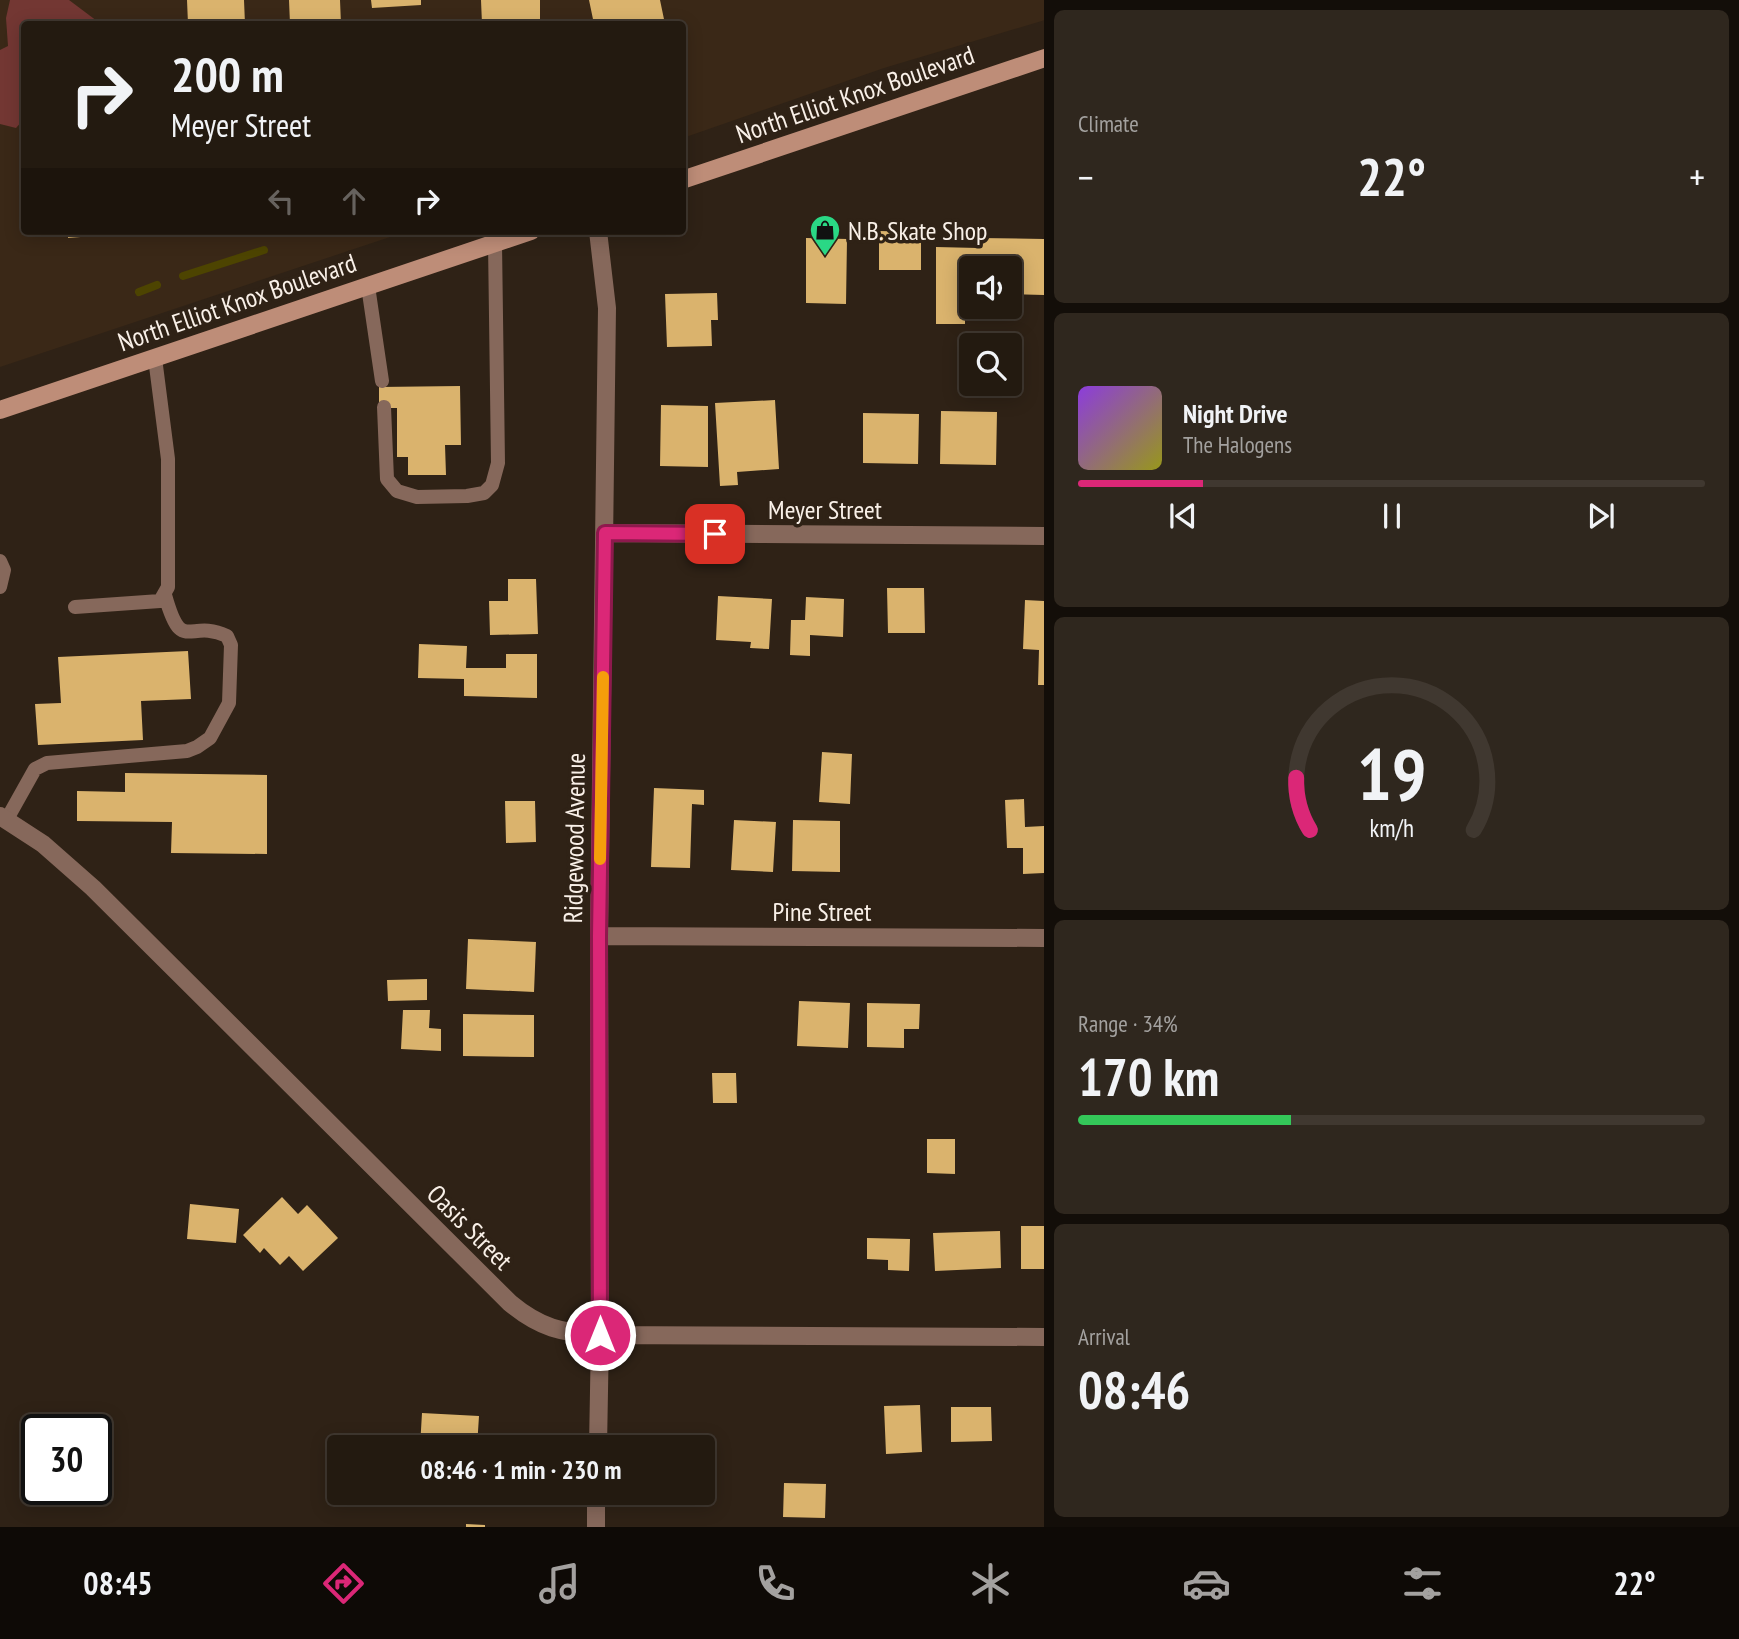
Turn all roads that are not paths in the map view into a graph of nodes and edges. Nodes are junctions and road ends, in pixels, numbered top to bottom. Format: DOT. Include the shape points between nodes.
graph roads {
  1 [pos="1044,58"];
  2 [pos="686,179"];
  3 [pos="519,235"];
  4 [pos="598,235"];
  5 [pos="495,243"];
  6 [pos="368,286"];
  7 [pos="155,358"];
  8 [pos="382,381"];
  9 [pos="384,407"];
  10 [pos="0,410"];
  11 [pos="605,533"];
  12 [pos="1044,536"];
  13 [pos="0,561"];
  14 [pos="0,587"];
  15 [pos="165,595"];
  16 [pos="75,607"];
  17 [pos="4,818"];
  18 [pos="599,936"];
  19 [pos="1044,938"];
  20 [pos="600,1335"];
  21 [pos="1044,1337"];
  22 [pos="598,1435"];
  23 [pos="596,1505"];
  24 [pos="596,1527"];
  1 -- 2 [label="main road, North Elliot Knox Boulevard"];
  3 -- 5 [label="main road, North Elliot Knox Boulevard"];
  4 -- 11 [label="street, Ridgewood Avenue" via="607,308"];
  5 -- 6 [label="main road, North Elliot Knox Boulevard"];
  5 -- 9 [label="lane" via="498,463 492,485 484,493 467,496 418,497 397,491 387,480"];
  6 -- 7 [label="main road, North Elliot Knox Boulevard"];
  6 -- 8 [label="lane"];
  7 -- 10 [label="main road, North Elliot Knox Boulevard"];
  7 -- 15 [label="lane" via="167,459"];
  11 -- 12 [label="street, Meyer Street"];
  11 -- 18 [label="street, Ridgewood Avenue"];
  13 -- 14 [label="lane" via="4,570"];
  15 -- 16 [label="lane" via="160,601"];
  15 -- 17 [label="lane" via="177,628 218,632 227,636 231,645 229,703 210,737 187,751 47,763 35,769"];
  17 -- 20 [label="street, Oasis Street" via="43,844 93,888 510,1303 556,1331"];
  18 -- 19 [label="street, Pine Street"];
  18 -- 20 [label="street, Ridgewood Avenue"];
  20 -- 21 [label="street, Oasis Street"];
  20 -- 22 [label="street, Ridgewood Avenue"];
  23 -- 24 [label="street"];
}
